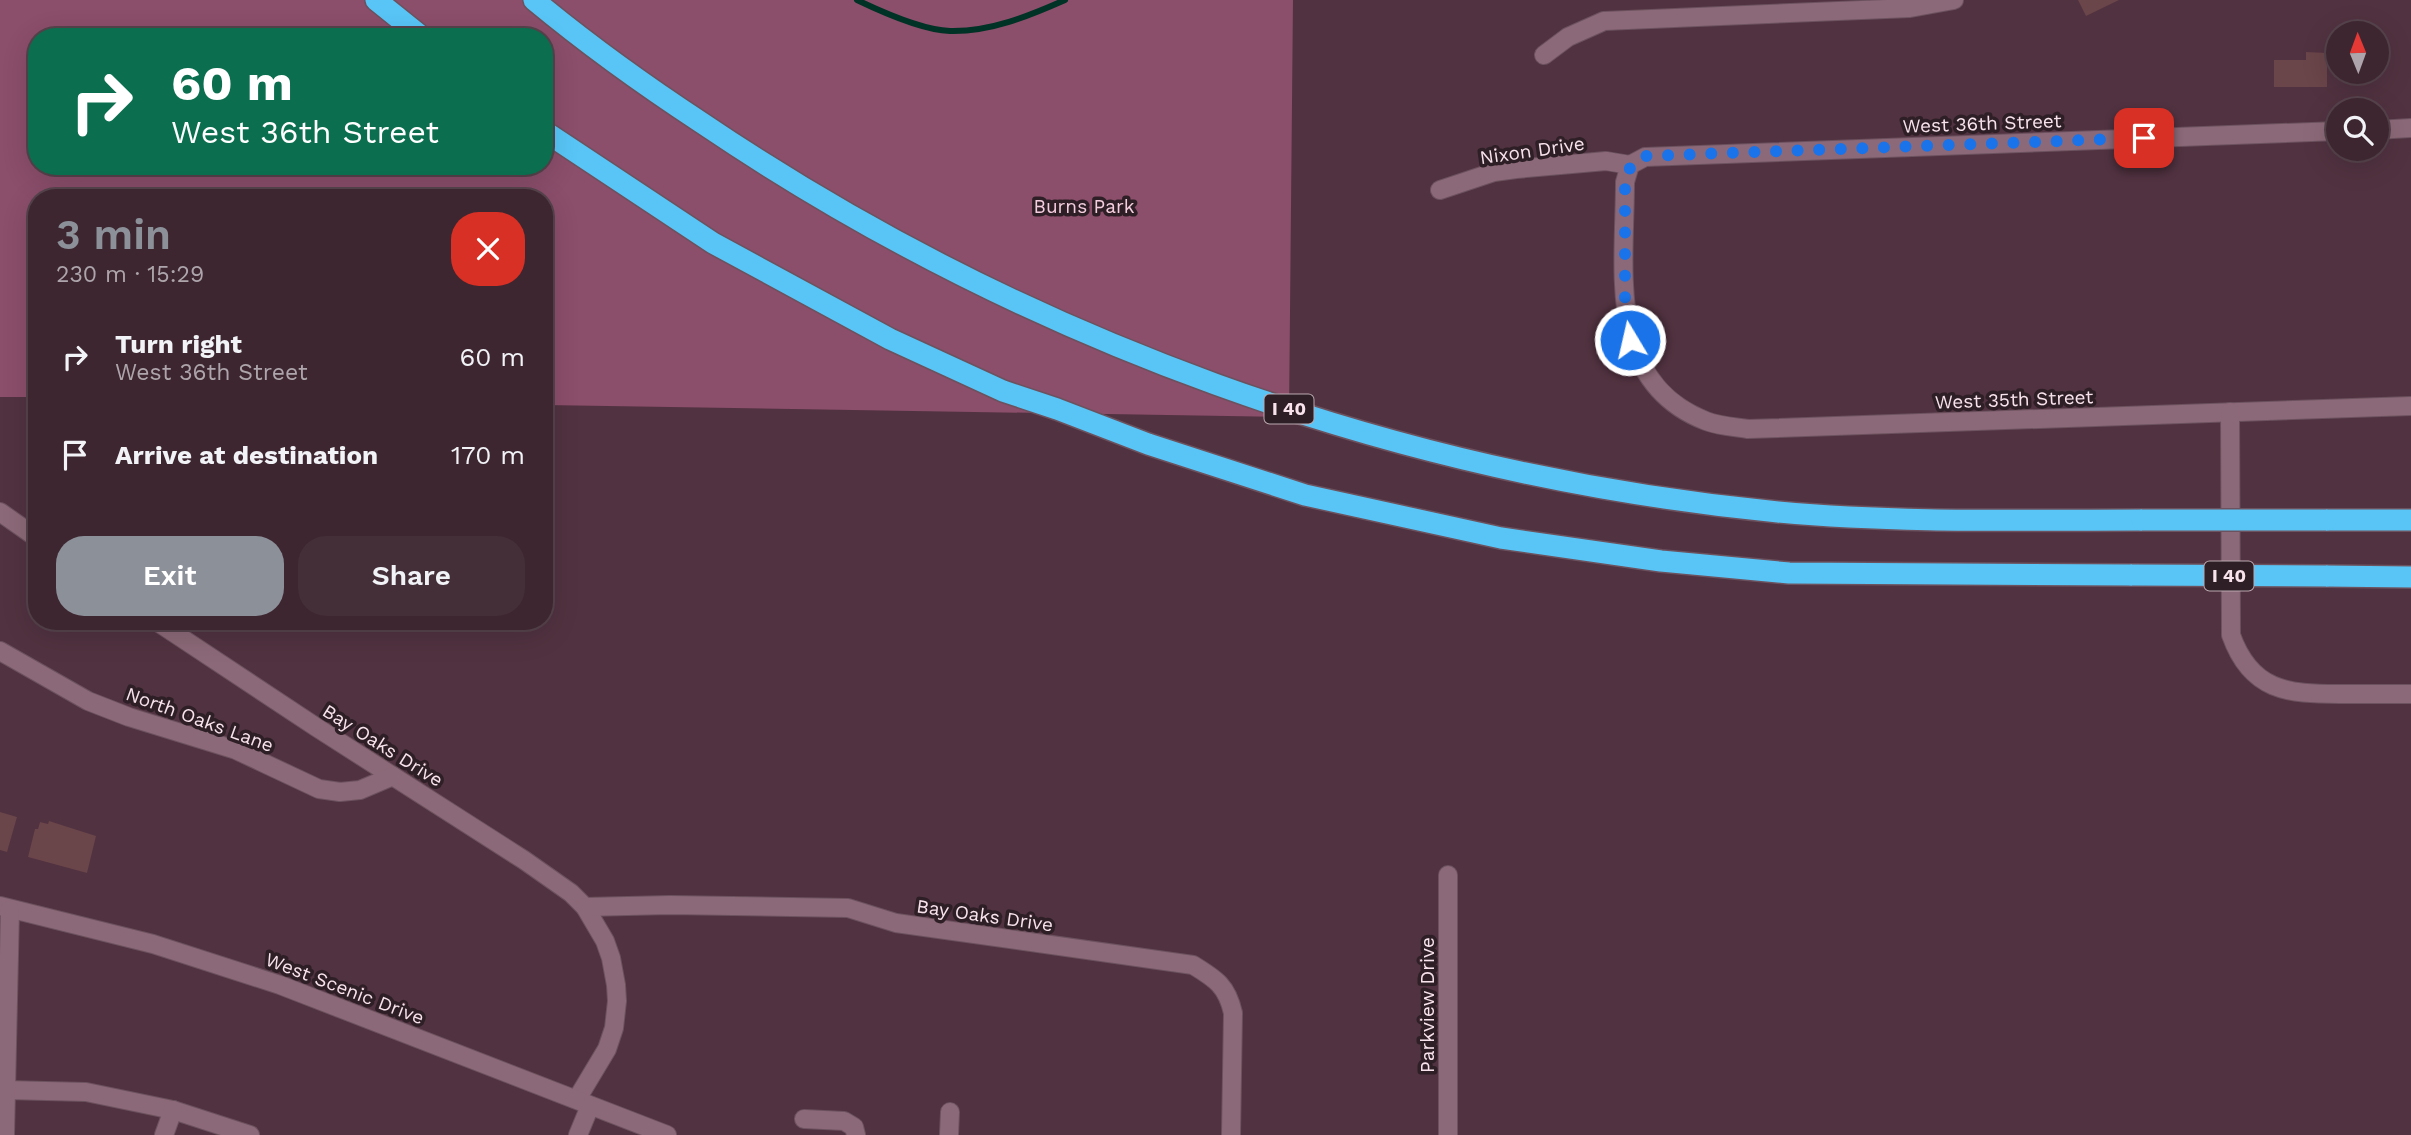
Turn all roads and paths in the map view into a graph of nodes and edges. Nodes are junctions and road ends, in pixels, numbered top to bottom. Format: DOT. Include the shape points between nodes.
graph roads {
  1 [pos="376,0"];
  2 [pos="534,0"];
  3 [pos="1954,0"];
  4 [pos="411,28"];
  5 [pos="1544,55"];
  6 [pos="2411,128"];
  7 [pos="2389,129"];
  8 [pos="2326,131"];
  9 [pos="553,137"];
  10 [pos="1630,165"];
  11 [pos="1440,190"];
  12 [pos="2411,406"];
  13 [pos="2230,412"];
  14 [pos="0,513"];
  15 [pos="2411,520"];
  16 [pos="28,532"];
  17 [pos="2411,577"];
  18 [pos="170,630"];
  19 [pos="0,651"];
  20 [pos="2411,694"];
  21 [pos="393,776"];
  22 [pos="1448,875"];
  23 [pos="5,907"];
  24 [pos="585,907"];
  25 [pos="6,1090"];
  26 [pos="583,1103"];
  27 [pos="173,1110"];
  28 [pos="950,1112"];
  29 [pos="804,1119"];
  30 [pos="5,1135"];
  31 [pos="164,1135"];
  32 [pos="250,1135"];
  33 [pos="578,1135"];
  34 [pos="667,1135"];
  35 [pos="856,1135"];
  36 [pos="949,1135"];
  37 [pos="1231,1135"];
  38 [pos="1448,1135"];
  1 -- 4 [label="highway"];
  2 -- 15 [label="highway, I 40, bridge" via="658,94 748,154 907,248 1153,361 1382,437 1602,487 1775,512 1862,519"];
  3 -- 5 [label="street" via="1910,8 1604,21 1568,37"];
  6 -- 7 [label="street"];
  8 -- 10 [label="street, West 36th Street" via="1645,156"];
  9 -- 17 [label="highway, I 40, bridge" via="713,243 890,340 1003,391 1305,495 1500,538 1789,573"];
  10 -- 11 [label="street, Nixon Drive" via="1606,161 1516,169"];
  10 -- 13 [label="street, West 35th Street" via="1625,182 1625,314 1630,340 1652,381 1670,401 1709,422 1748,429"];
  12 -- 13 [label="street, West 35th Street"];
  13 -- 20 [label="street" via="2231,635 2238,653 2253,673 2285,691"];
  14 -- 16 [label="street"];
  18 -- 21 [label="street, Bay Oaks Drive"];
  19 -- 21 [label="street, North Oaks Lane" via="88,701 236,750 319,789 360,790"];
  21 -- 24 [label="street, Bay Oaks Drive" via="524,860"];
  22 -- 38 [label="street, Parkview Drive"];
  23 -- 25 [label="street"];
  23 -- 26 [label="street, West Scenic Drive" via="153,944 280,985"];
  24 -- 26 [label="street, Bay Oaks Drive" via="611,958 617,1001 607,1049"];
  24 -- 37 [label="street, Bay Oaks Drive" via="848,908 896,923 1193,965 1217,979 1233,1013"];
  25 -- 27 [label="street" via="86,1091"];
  25 -- 30 [label="street"];
  26 -- 33 [label="street, Bay Oaks Drive"];
  26 -- 34 [label="street, West Scenic Drive"];
  27 -- 31 [label="street"];
  27 -- 32 [label="street"];
  28 -- 36 [label="street"];
  29 -- 35 [label="street" via="844,1121 854,1127"];
}
